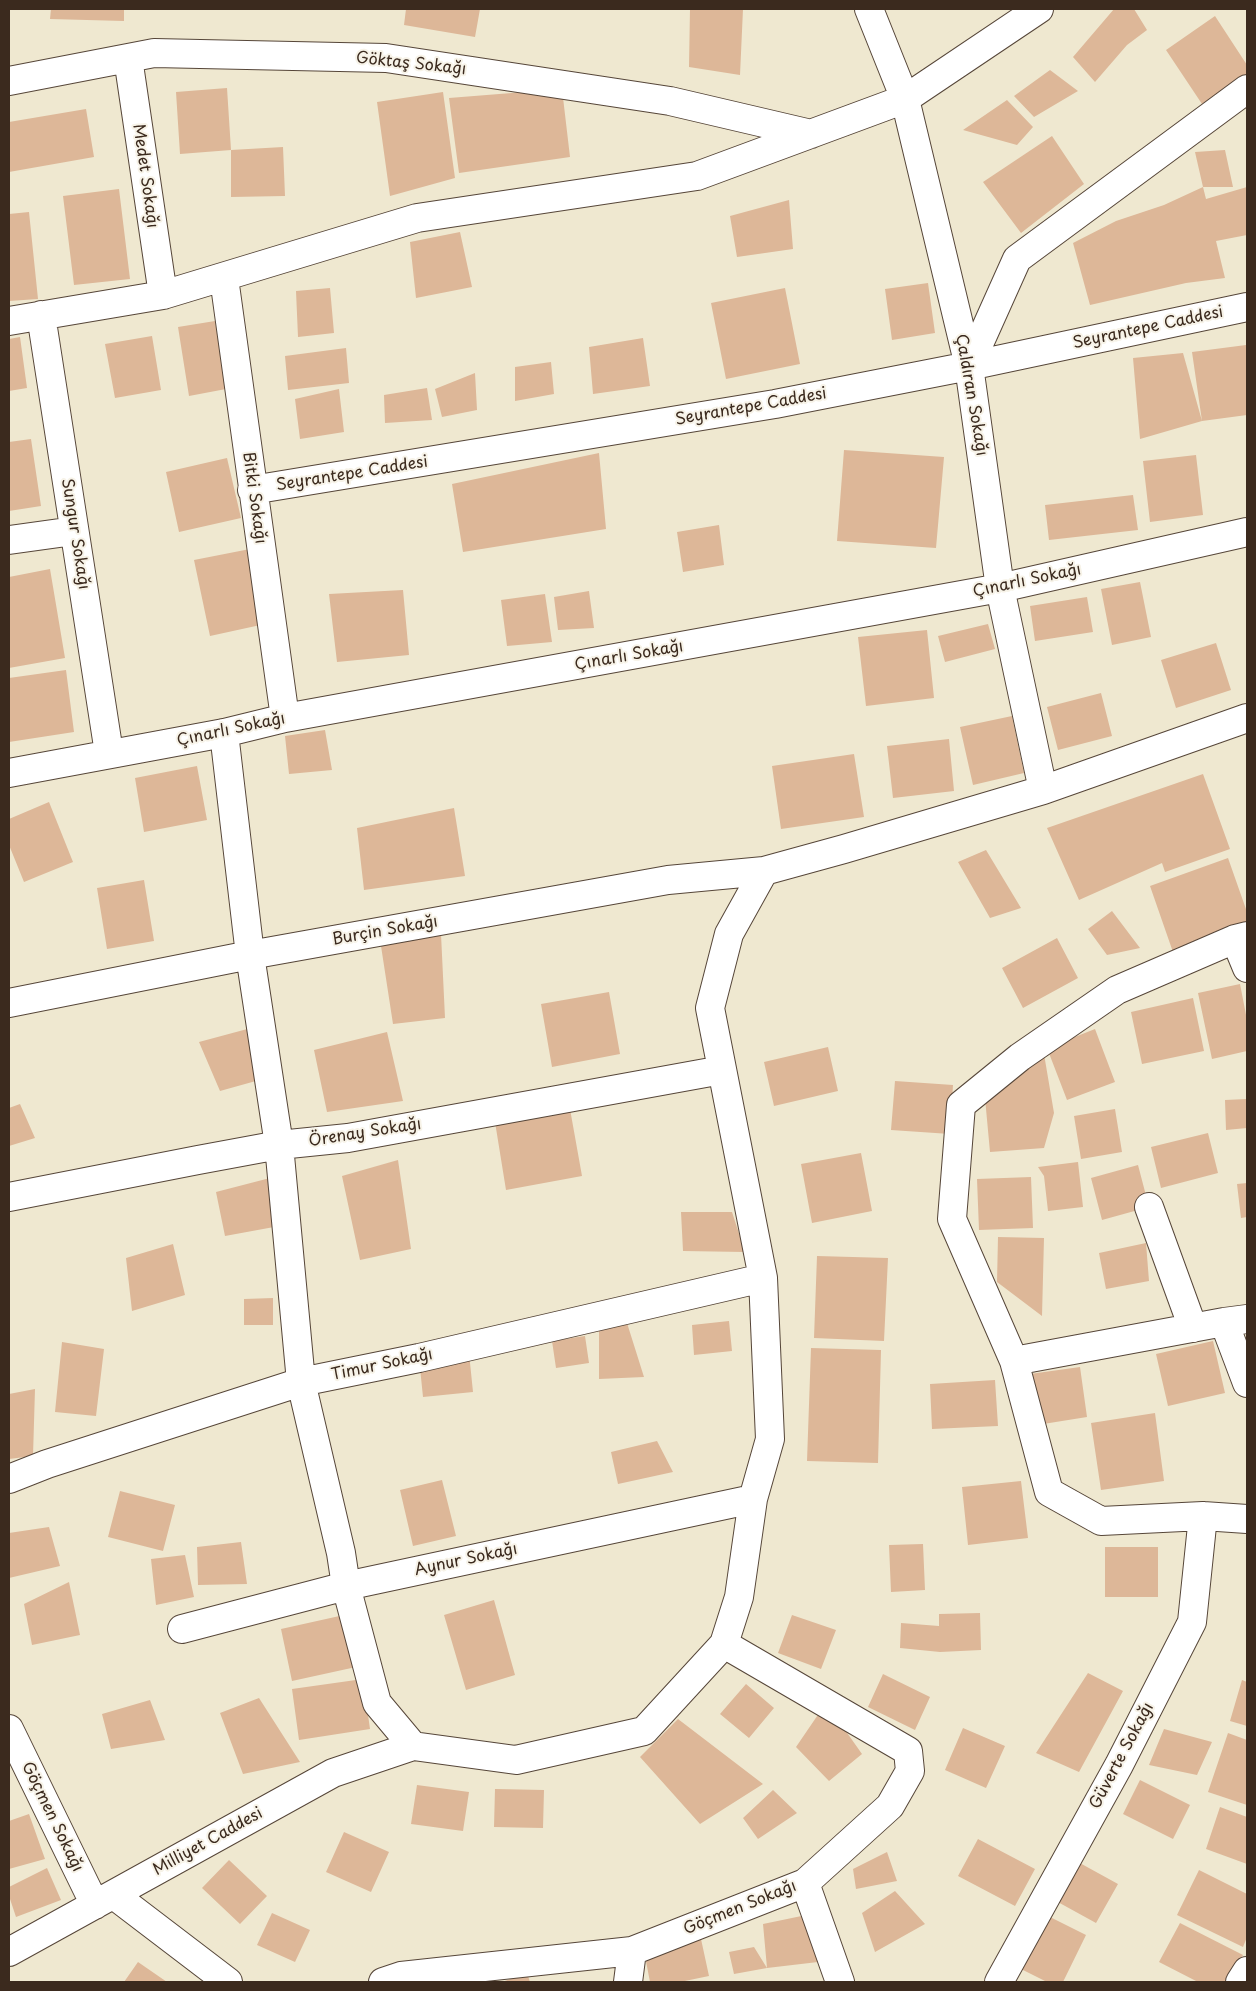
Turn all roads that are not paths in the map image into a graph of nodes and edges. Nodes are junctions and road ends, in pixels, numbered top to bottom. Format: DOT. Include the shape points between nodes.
graph roads {
  1 [pos="869,9"];
  2 [pos="1039,9"];
  3 [pos="128,58"];
  4 [pos="9,81"];
  5 [pos="1247,89"];
  6 [pos="905,99"];
  7 [pos="811,134"];
  8 [pos="224,278"];
  9 [pos="163,295"];
  10 [pos="1247,307"];
  11 [pos="40,315"];
  12 [pos="9,320"];
  13 [pos="969,366"];
  14 [pos="252,490"];
  15 [pos="74,531"];
  16 [pos="1247,532"];
  17 [pos="9,540"];
  18 [pos="1000,588"];
  19 [pos="285,718"];
  20 [pos="1247,718"];
  21 [pos="224,733"];
  22 [pos="109,753"];
  23 [pos="9,772"];
  24 [pos="1043,790"];
  25 [pos="764,871"];
  26 [pos="1241,937"];
  27 [pos="250,955"];
  28 [pos="1247,968"];
  29 [pos="9,1003"];
  30 [pos="722,1070"];
  31 [pos="280,1145"];
  32 [pos="9,1197"];
  33 [pos="1149,1207"];
  34 [pos="763,1278"];
  35 [pos="1236,1320"];
  36 [pos="1193,1328"];
  37 [pos="1014,1361"];
  38 [pos="301,1382"];
  39 [pos="1247,1383"];
  40 [pos="9,1479"];
  41 [pos="753,1498"];
  42 [pos="1203,1516"];
  43 [pos="1247,1519"];
  44 [pos="346,1586"];
  45 [pos="182,1628"];
  46 [pos="724,1644"];
  47 [pos="9,1728"];
  48 [pos="413,1746"];
  49 [pos="805,1883"];
  50 [pos="104,1900"];
  51 [pos="632,1951"];
  52 [pos="9,1952"];
  53 [pos="1247,1971"];
  54 [pos="228,1982"];
  55 [pos="383,1982"];
  56 [pos="628,1982"];
  57 [pos="840,1982"];
  58 [pos="999,1982"];
  59 [pos="1240,1982"];
  1 -- 6 [label="street, Çaldıran Sokağı"];
  2 -- 6 [label="street"];
  3 -- 4 [label="street, Göktaş Sokağı"];
  3 -- 7 [label="street, Göktaş Sokağı" via="154,53 386,58 670,100"];
  3 -- 9 [label="street, Medet Sokağı"];
  5 -- 13 [label="street" via="1017,259"];
  6 -- 7 [label="street"];
  6 -- 13 [label="street, Çaldıran Sokağı"];
  7 -- 8 [label="street" via="697,176 417,218"];
  8 -- 9 [label="street"];
  8 -- 14 [label="street, Bitki Sokağı"];
  9 -- 11 [label="street"];
  10 -- 13 [label="street, Seyrantepe Caddesi"];
  11 -- 12 [label="street"];
  11 -- 15 [label="street, Sungur Sokağı"];
  13 -- 14 [label="street, Seyrantepe Caddesi" via="775,404"];
  13 -- 18 [label="street, Çaldıran Sokağı"];
  14 -- 19 [label="street, Bitki Sokağı"];
  15 -- 17 [label="street"];
  15 -- 22 [label="street, Sungur Sokağı"];
  16 -- 18 [label="street, Çınarlı Sokağı"];
  18 -- 19 [label="street, Çınarlı Sokağı"];
  18 -- 24 [label="street, Çaldıran Sokağı"];
  19 -- 21 [label="street, Çınarlı Sokağı"];
  20 -- 24 [label="street, Burçin Sokağı"];
  21 -- 22 [label="street, Çınarlı Sokağı"];
  21 -- 27 [label="street"];
  22 -- 23 [label="street, Çınarlı Sokağı"];
  24 -- 25 [label="street, Burçin Sokağı"];
  25 -- 27 [label="street, Burçin Sokağı" via="668,880"];
  25 -- 30 [label="street" via="729,934 710,1008"];
  26 -- 28 [label="street"];
  26 -- 37 [label="street" via="1117,990 1020,1057 961,1104 952,1219"];
  27 -- 29 [label="street, Burçin Sokağı"];
  27 -- 31 [label="street"];
  30 -- 31 [label="street, Örenay Sokağı" via="348,1138"];
  30 -- 34 [label="street"];
  31 -- 32 [label="street, Örenay Sokağı"];
  31 -- 38 [label="street"];
  33 -- 36 [label="street"];
  34 -- 38 [label="street, Timur Sokağı" via="419,1358"];
  34 -- 41 [label="street" via="770,1439"];
  35 -- 36 [label="street"];
  35 -- 39 [label="street"];
  36 -- 37 [label="street"];
  37 -- 42 [label="street" via="1049,1492 1101,1521"];
  38 -- 40 [label="street, Timur Sokağı"];
  38 -- 44 [label="street"];
  41 -- 44 [label="street, Aynur Sokağı"];
  41 -- 46 [label="street" via="739,1597"];
  42 -- 43 [label="street"];
  42 -- 58 [label="street, Güverte Sokağı" via="1192,1622 1119,1766"];
  44 -- 45 [label="street, Aynur Sokağı"];
  44 -- 48 [label="street" via="377,1702"];
  46 -- 48 [label="street" via="644,1731 516,1760"];
  46 -- 49 [label="street, Göçmen Sokağı" via="908,1751 910,1771 890,1806"];
  47 -- 50 [label="street, Göçmen Sokağı"];
  48 -- 50 [label="street, Milliyet Caddesi" via="333,1773"];
  49 -- 51 [label="street, Göçmen Sokağı"];
  49 -- 57 [label="street"];
  50 -- 52 [label="street, Milliyet Caddesi"];
  50 -- 54 [label="street, Göçmen Sokağı"];
  51 -- 55 [label="street, Göçmen Sokağı" via="400,1976"];
  51 -- 56 [label="street"];
  53 -- 59 [label="street"];
}
